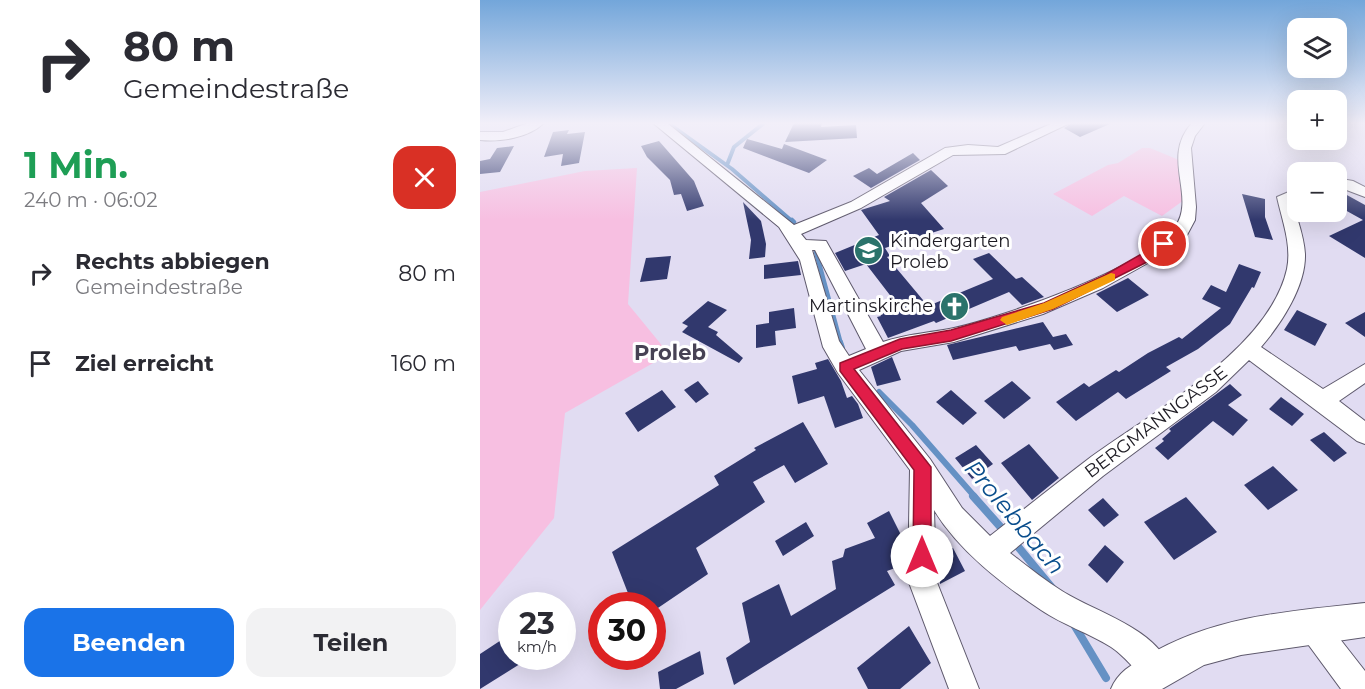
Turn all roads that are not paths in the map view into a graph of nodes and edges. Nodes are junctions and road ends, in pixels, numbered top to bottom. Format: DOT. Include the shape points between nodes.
graph roads {
  1 [pos="701,155"];
  2 [pos="943,155"];
  3 [pos="1183,155"];
  4 [pos="1347,184"];
  5 [pos="1365,193"];
  6 [pos="1294,222"];
  7 [pos="799,234"];
  8 [pos="1249,349"];
  9 [pos="878,352"];
  10 [pos="850,365"];
  11 [pos="1365,372"];
  12 [pos="1323,401"];
  13 [pos="1365,434"];
  14 [pos="922,467"];
  15 [pos="1005,541"];
  16 [pos="1365,620"];
  17 [pos="1312,626"];
  18 [pos="1143,679"];
  19 [pos="964,689"];
  20 [pos="1360,689"];
  1 -- 7 [label="street"];
  2 -- 7 [label="street"];
  3 -- 9 [label="street" via="1188,207 1185,225 1149,257 1023,316"];
  4 -- 5 [label="street"];
  6 -- 8 [label="street, BERGMANNGASSE" via="1294,276"];
  7 -- 9 [label="street" via="820,245"];
  7 -- 10 [label="street" via="830,342"];
  8 -- 12 [label="street"];
  8 -- 15 [label="street, BERGMANNGASSE" via="1195,396 1096,467"];
  9 -- 10 [label="street"];
  10 -- 14 [label="street"];
  11 -- 12 [label="street"];
  12 -- 13 [label="street"];
  14 -- 15 [label="street" via="952,517"];
  14 -- 19 [label="street" via="921,580"];
  15 -- 18 [label="street" via="1064,606 1123,638"];
  16 -- 17 [label="main road"];
  17 -- 18 [label="main road" via="1202,648"];
  17 -- 20 [label="street"];
}
